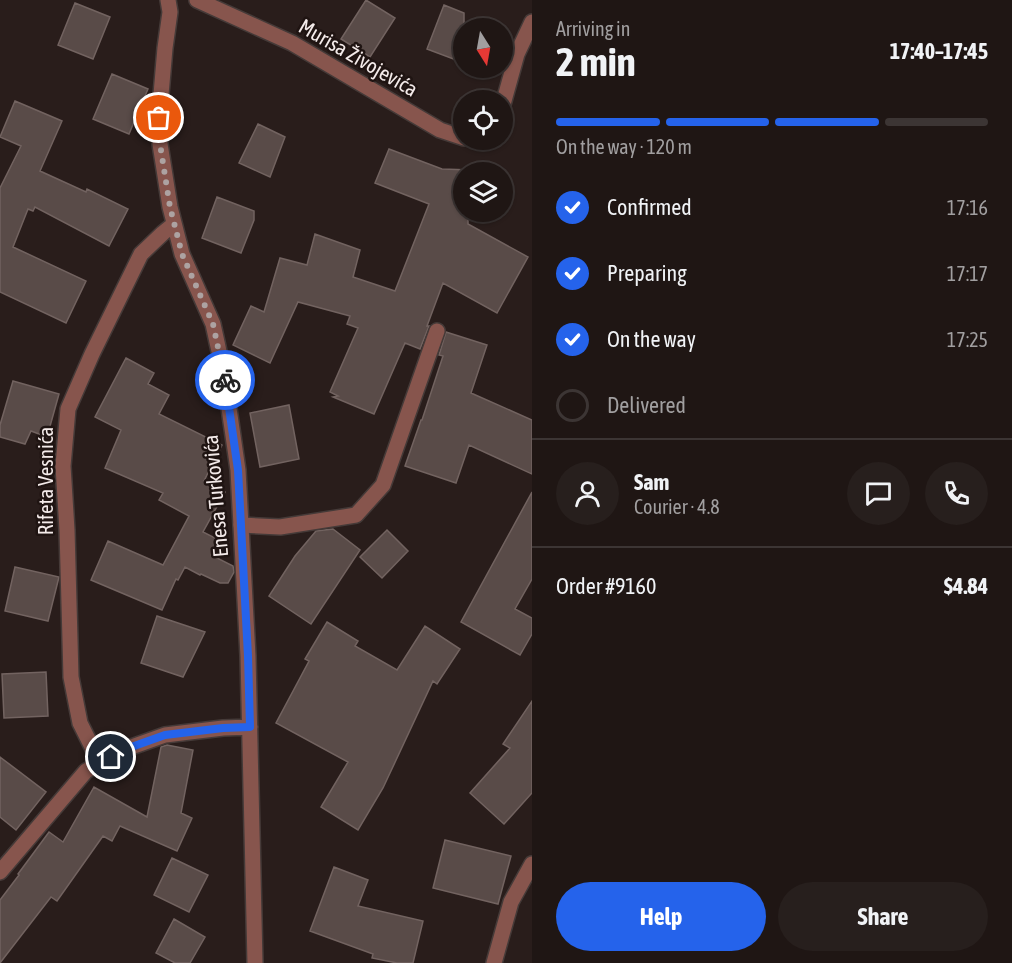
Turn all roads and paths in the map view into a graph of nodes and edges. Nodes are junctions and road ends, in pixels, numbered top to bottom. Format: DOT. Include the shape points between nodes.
graph roads {
  1 [pos="168,0"];
  2 [pos="197,0"];
  3 [pos="532,22"];
  4 [pos="507,90"];
  5 [pos="453,135"];
  6 [pos="174,224"];
  7 [pos="437,331"];
  8 [pos="241,525"];
  9 [pos="250,727"];
  10 [pos="100,763"];
  11 [pos="532,864"];
  12 [pos="0,872"];
  13 [pos="255,963"];
  14 [pos="494,963"];
  1 -- 6 [label="street, Enesa Turkovića" via="159,118"];
  2 -- 5 [label="street, Murisa Živojevića" via="292,43"];
  3 -- 4 [label="street" via="517,54"];
  6 -- 8 [label="street, Enesa Turkovića" via="182,254 213,324 225,374"];
  6 -- 10 [label="street, Rifeta Vesnića" via="141,254 68,409 63,466 71,676 81,723"];
  7 -- 8 [label="street" via="383,485 356,515 280,527"];
  8 -- 9 [label="street, Enesa Turkovića"];
  9 -- 10 [label="street" via="165,735"];
  9 -- 13 [label="street, Enesa Turkovića"];
  10 -- 12 [label="street" via="86,771"];
  11 -- 14 [label="street" via="511,902"];
}
